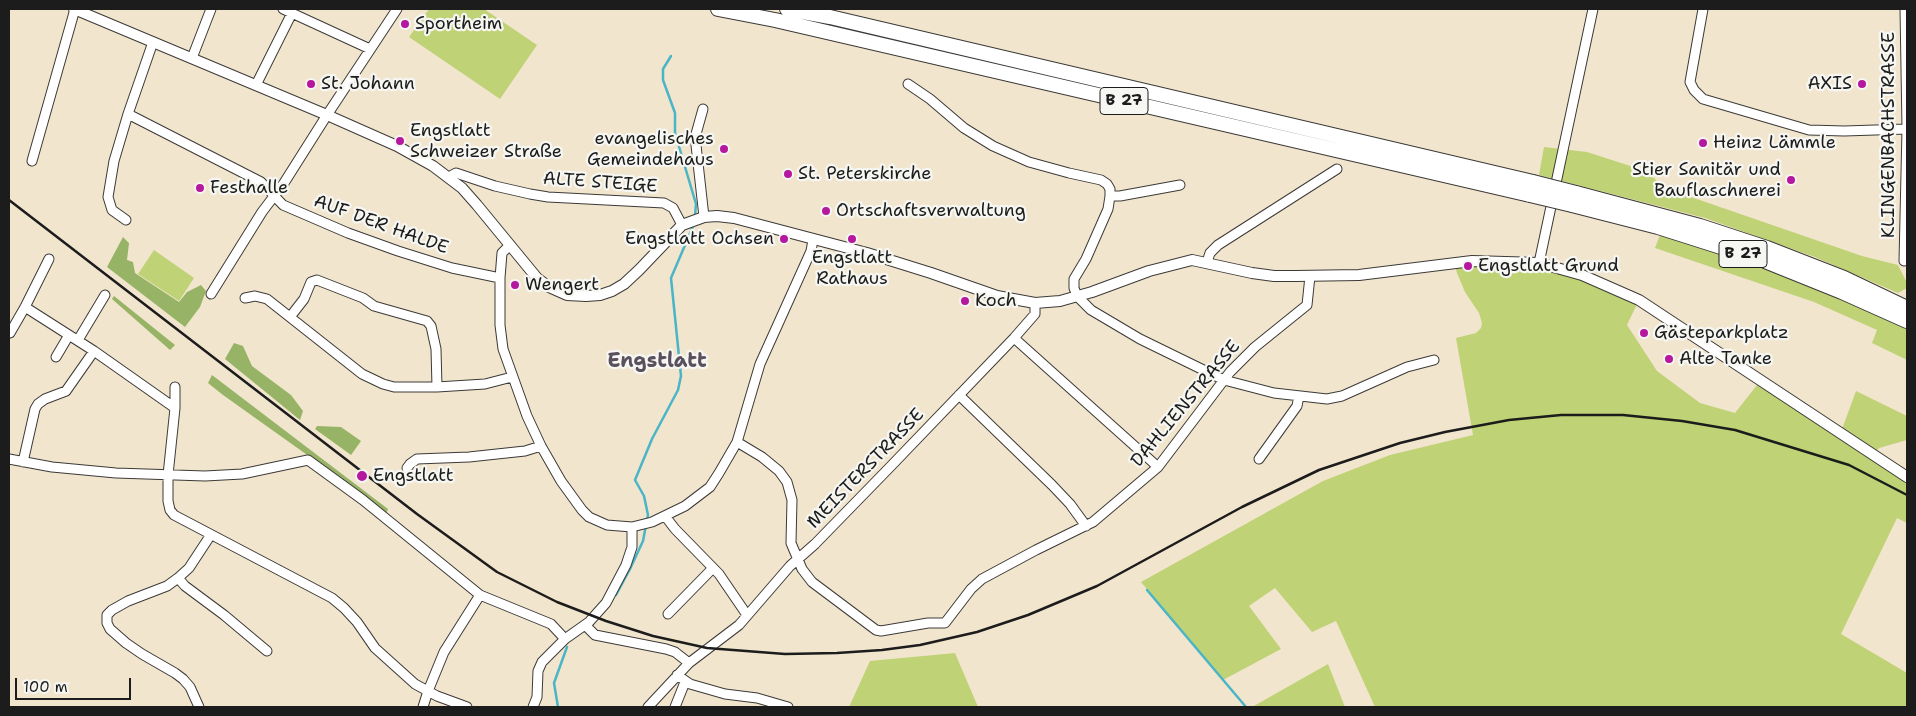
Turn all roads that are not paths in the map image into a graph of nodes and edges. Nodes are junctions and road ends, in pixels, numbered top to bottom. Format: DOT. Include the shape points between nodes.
graph roads {
  1 [pos="75,9"];
  2 [pos="211,9"];
  3 [pos="397,9"];
  4 [pos="718,9"];
  5 [pos="787,9"];
  6 [pos="1593,9"];
  7 [pos="1703,9"];
  8 [pos="1905,9"];
  9 [pos="287,11"];
  10 [pos="153,42"];
  11 [pos="370,48"];
  12 [pos="192,58"];
  13 [pos="256,84"];
  14 [pos="908,84"];
  15 [pos="703,109"];
  16 [pos="128,114"];
  17 [pos="327,115"];
  18 [pos="1907,129"];
  19 [pos="32,161"];
  20 [pos="1337,169"];
  21 [pos="449,177"];
  22 [pos="1180,185"];
  23 [pos="1532,188"];
  24 [pos="274,196"];
  25 [pos="1110,196"];
  26 [pos="1574,199"];
  27 [pos="704,217"];
  28 [pos="126,220"];
  29 [pos="686,223"];
  30 [pos="813,240"];
  31 [pos="510,246"];
  32 [pos="49,259"];
  33 [pos="1904,261"];
  34 [pos="1207,262"];
  35 [pos="1540,264"];
  36 [pos="1310,276"];
  37 [pos="500,278"];
  38 [pos="211,294"];
  39 [pos="105,295"];
  40 [pos="1077,296"];
  41 [pos="245,298"];
  42 [pos="1035,304"];
  43 [pos="25,307"];
  44 [pos="1907,308"];
  45 [pos="290,317"];
  46 [pos="1907,321"];
  47 [pos="10,333"];
  48 [pos="69,336"];
  49 [pos="1014,338"];
  50 [pos="78,340"];
  51 [pos="94,350"];
  52 [pos="56,357"];
  53 [pos="1434,360"];
  54 [pos="512,377"];
  55 [pos="1224,380"];
  56 [pos="175,387"];
  57 [pos="437,387"];
  58 [pos="959,395"];
  59 [pos="1299,396"];
  60 [pos="175,408"];
  61 [pos="737,442"];
  62 [pos="541,446"];
  63 [pos="9,459"];
  64 [pos="1259,459"];
  65 [pos="23,462"];
  66 [pos="1158,467"];
  67 [pos="407,468"];
  68 [pos="168,475"];
  69 [pos="1907,477"];
  70 [pos="665,516"];
  71 [pos="636,526"];
  72 [pos="1086,526"];
  73 [pos="210,536"];
  74 [pos="797,560"];
  75 [pos="713,568"];
  76 [pos="178,578"];
  77 [pos="480,595"];
  78 [pos="668,614"];
  79 [pos="748,615"];
  80 [pos="585,625"];
  81 [pos="565,639"];
  82 [pos="267,651"];
  83 [pos="689,663"];
  84 [pos="678,675"];
  85 [pos="685,682"];
  86 [pos="428,691"];
  87 [pos="199,707"];
  88 [pos="423,707"];
  89 [pos="467,707"];
  90 [pos="533,707"];
  91 [pos="648,707"];
  92 [pos="675,707"];
  93 [pos="788,707"];
  1 -- 10 [label="street"];
  1 -- 19 [label="street"];
  2 -- 12 [label="street"];
  3 -- 11 [label="street"];
  4 -- 23 [label="highway, B 27"];
  5 -- 23 [label="highway, B 27"];
  6 -- 35 [label="street"];
  7 -- 18 [label="street" via="1690,82 1703,99 1808,130"];
  8 -- 18 [label="street, KLINGENBACHSTRASSE"];
  9 -- 11 [label="street"];
  9 -- 13 [label="street"];
  10 -- 12 [label="street"];
  10 -- 16 [label="street"];
  11 -- 17 [label="street"];
  12 -- 13 [label="street"];
  13 -- 17 [label="street"];
  14 -- 25 [label="street" via="964,128 993,146 1029,162 1101,180 1110,189"];
  15 -- 27 [label="street" via="698,119 696,145"];
  16 -- 24 [label="street, AUF DER HALDE" via="261,182"];
  16 -- 28 [label="street" via="114,161 108,197 112,210"];
  17 -- 21 [label="street" via="397,146"];
  17 -- 24 [label="street"];
  18 -- 33 [label="street, KLINGENBACHSTRASSE"];
  20 -- 34 [label="street" via="1218,245"];
  21 -- 29 [label="street, ALTE STEIGE" via="456,173 495,186 548,197 664,203"];
  21 -- 31 [label="street"];
  22 -- 25 [label="street"];
  23 -- 26 [label="highway, B 27, bridge"];
  24 -- 37 [label="street, AUF DER HALDE" via="283,205 389,248 452,268"];
  24 -- 38 [label="street"];
  25 -- 40 [label="street" via="1103,221 1074,279"];
  26 -- 44 [label="highway, B 27" via="1700,226 1844,278"];
  26 -- 46 [label="highway, B 27" via="1765,261"];
  27 -- 29 [label="street"];
  27 -- 30 [label="street" via="734,218"];
  29 -- 31 [label="street" via="624,284 600,295 576,296 548,287"];
  30 -- 42 [label="street" via="915,268 997,296"];
  30 -- 61 [label="street" via="760,364"];
  31 -- 37 [label="street" via="502,253"];
  32 -- 43 [label="street"];
  34 -- 36 [label="street" via="1274,276"];
  34 -- 40 [label="street" via="1192,260 1173,264"];
  35 -- 36 [label="street" via="1454,262 1359,275"];
  35 -- 69 [label="street" via="1582,275 1639,300"];
  36 -- 55 [label="street, DAHLIENSTRASSE" via="1304,309 1255,347"];
  37 -- 54 [label="street" via="500,325"];
  39 -- 50 [label="street"];
  40 -- 42 [label="street"];
  40 -- 55 [label="street" via="1091,310 1140,339"];
  41 -- 45 [label="street" via="267,299"];
  42 -- 49 [label="street, MEISTERSTRASSE" via="1035,314"];
  43 -- 47 [label="street"];
  43 -- 48 [label="street"];
  45 -- 57 [label="street" via="373,380 394,387"];
  45 -- 57 [label="street" via="304,299 311,282 318,280 363,298 374,306 427,321 436,349"];
  48 -- 50 [label="street"];
  48 -- 52 [label="street"];
  49 -- 58 [label="street, MEISTERSTRASSE"];
  49 -- 66 [label="street"];
  50 -- 51 [label="street"];
  51 -- 60 [label="street"];
  51 -- 65 [label="street" via="66,391 38,404"];
  53 -- 59 [label="street" via="1407,367 1337,398"];
  54 -- 57 [label="street" via="485,384"];
  54 -- 62 [label="street"];
  55 -- 59 [label="street"];
  55 -- 66 [label="street, DAHLIENSTRASSE"];
  56 -- 60 [label="street"];
  58 -- 72 [label="street" via="1052,485"];
  58 -- 74 [label="street, MEISTERSTRASSE"];
  59 -- 64 [label="street" via="1296,406"];
  60 -- 68 [label="street"];
  61 -- 70 [label="street" via="710,486 685,506"];
  61 -- 74 [label="street" via="762,457 787,482 792,500 791,543"];
  62 -- 67 [label="street" via="470,457 417,459"];
  62 -- 71 [label="street" via="571,498 589,517 607,525"];
  63 -- 65 [label="street"];
  65 -- 68 [label="street" via="82,470"];
  66 -- 72 [label="street, DAHLIENSTRASSE"];
  68 -- 73 [label="street" via="170,510 180,520"];
  68 -- 77 [label="street" via="242,474 308,460"];
  70 -- 71 [label="street"];
  70 -- 75 [label="street"];
  71 -- 80 [label="street" via="622,574 606,603"];
  72 -- 74 [label="street, DAHLIENSTRASSE" via="982,579 945,623 881,631 812,582"];
  73 -- 76 [label="street" via="190,568"];
  73 -- 86 [label="street" via="332,598 357,622 375,648 414,684"];
  74 -- 79 [label="street, MEISTERSTRASSE"];
  75 -- 78 [label="street"];
  75 -- 79 [label="street"];
  76 -- 82 [label="street"];
  76 -- 87 [label="street" via="112,610 107,615 107,623 110,629 142,654 176,673 190,687"];
  77 -- 81 [label="street" via="551,624"];
  77 -- 86 [label="street" via="444,652"];
  79 -- 83 [label="street, MEISTERSTRASSE"];
  80 -- 81 [label="street"];
  80 -- 83 [label="street" via="595,635 666,649"];
  81 -- 90 [label="street" via="542,662"];
  83 -- 84 [label="street, MEISTERSTRASSE"];
  84 -- 85 [label="street"];
  84 -- 91 [label="street, MEISTERSTRASSE"];
  85 -- 92 [label="street"];
  85 -- 93 [label="street"];
  86 -- 88 [label="street"];
  86 -- 89 [label="street"];
}
